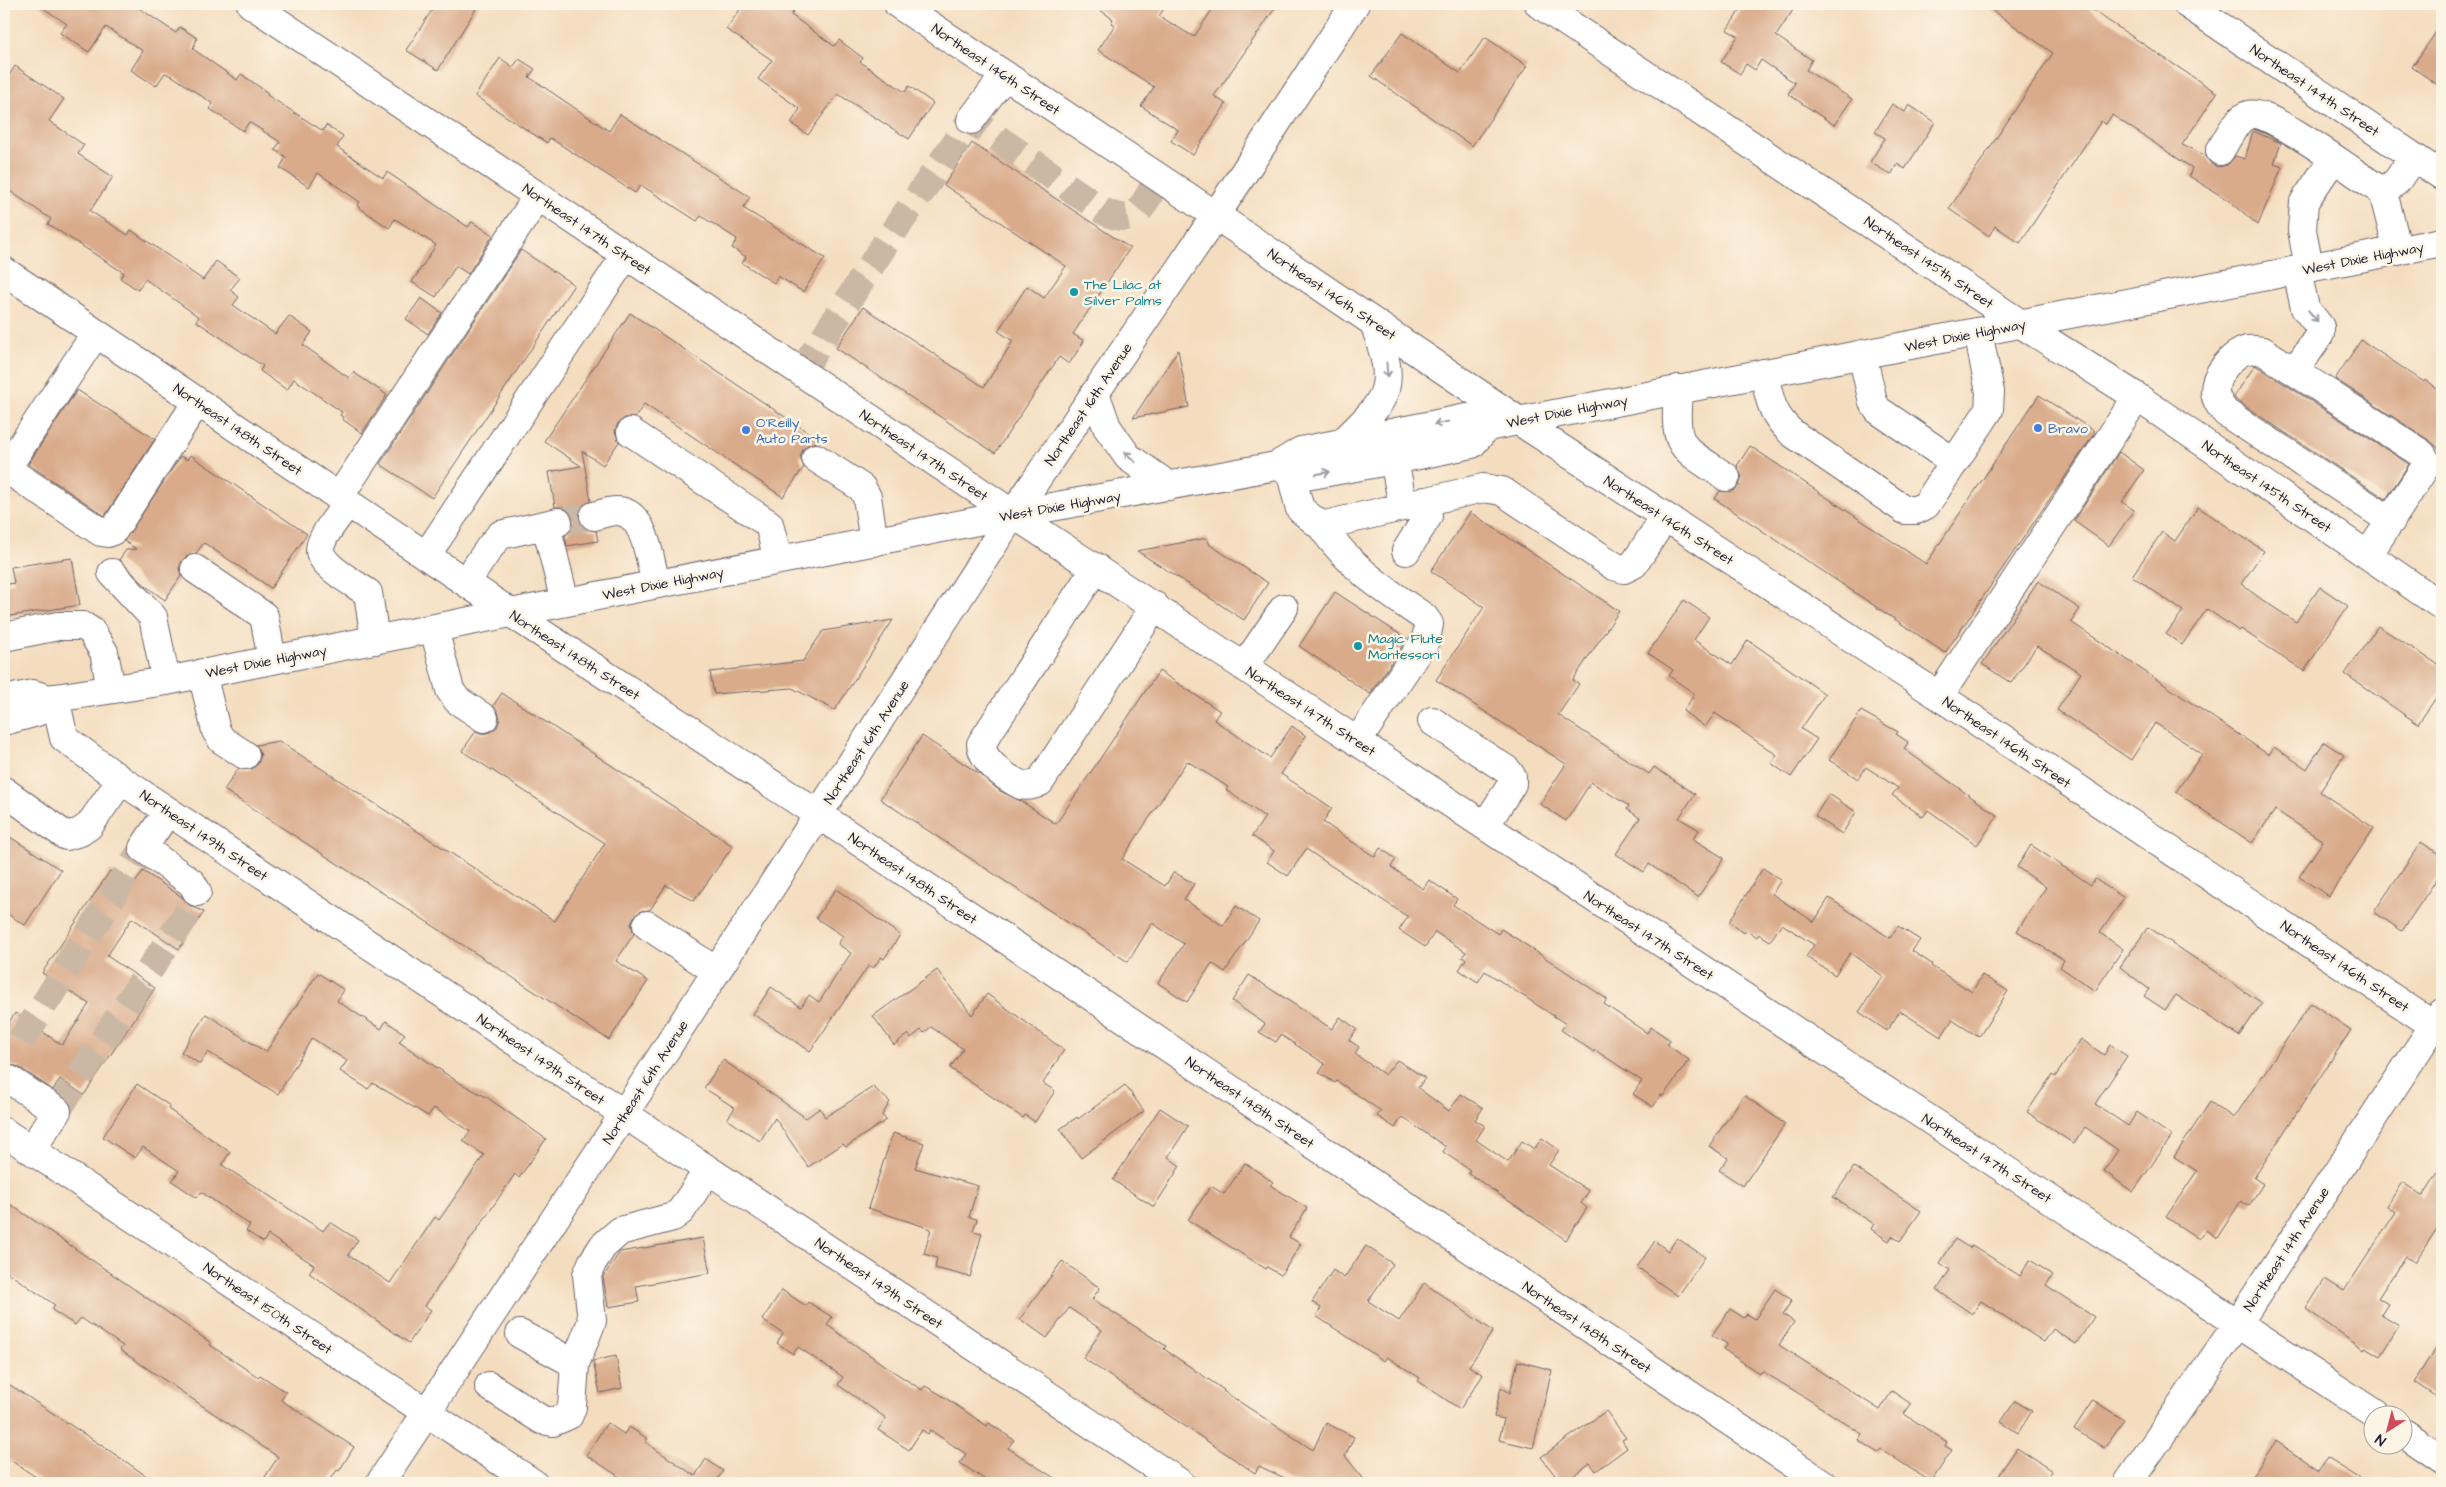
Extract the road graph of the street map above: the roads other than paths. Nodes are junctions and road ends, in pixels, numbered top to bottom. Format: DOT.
graph roads {
  1 [pos="250,4"];
  2 [pos="898,4"];
  3 [pos="1355,4"];
  4 [pos="1539,4"];
  5 [pos="2187,4"];
  6 [pos="1005,75"];
  7 [pos="971,120"];
  8 [pos="2220,151"];
  9 [pos="2414,157"];
  10 [pos="2334,159"];
  11 [pos="2442,176"];
  12 [pos="2383,192"];
  13 [pos="538,196"];
  14 [pos="1216,216"];
  15 [pos="2442,242"];
  16 [pos="2398,251"];
  17 [pos="626,255"];
  18 [pos="2303,270"];
  19 [pos="4,272"];
  20 [pos="1374,323"];
  21 [pos="2021,324"];
  22 [pos="1978,332"];
  23 [pos="96,333"];
  24 [pos="1862,354"];
  25 [pos="2295,371"];
  26 [pos="1764,373"];
  27 [pos="1678,389"];
  28 [pos="1095,393"];
  29 [pos="2137,397"];
  30 [pos="197,402"];
  31 [pos="1519,421"];
  32 [pos="1488,428"];
  33 [pos="631,432"];
  34 [pos="1342,443"];
  35 [pos="816,458"];
  36 [pos="1394,460"];
  37 [pos="1954,462"];
  38 [pos="1283,468"];
  39 [pos="1726,477"];
  40 [pos="1169,486"];
  41 [pos="343,500"];
  42 [pos="1414,503"];
  43 [pos="1013,514"];
  44 [pos="594,516"];
  45 [pos="1664,517"];
  46 [pos="2391,521"];
  47 [pos="1320,526"];
  48 [pos="874,542"];
  49 [pos="1406,551"];
  50 [pos="2368,555"];
  51 [pos="426,556"];
  52 [pos="778,560"];
  53 [pos="1096,567"];
  54 [pos="195,569"];
  55 [pos="112,573"];
  56 [pos="466,582"];
  57 [pos="656,584"];
  58 [pos="565,602"];
  59 [pos="1155,606"];
  60 [pos="2442,606"];
  61 [pos="1284,608"];
  62 [pos="511,613"];
  63 [pos="434,629"];
  64 [pos="4,637"];
  65 [pos="375,640"];
  66 [pos="272,660"];
  67 [pos="1244,667"];
  68 [pos="202,673"];
  69 [pos="166,681"];
  70 [pos="111,689"];
  71 [pos="1939,696"];
  72 [pos="52,698"];
  73 [pos="4,700"];
  74 [pos="484,718"];
  75 [pos="4,721"];
  76 [pos="1432,721"];
  77 [pos="1357,742"];
  78 [pos="245,755"];
  79 [pos="121,780"];
  80 [pos="4,791"];
  81 [pos="168,811"];
  82 [pos="819,815"];
  83 [pos="1485,826"];
  84 [pos="197,892"];
  85 [pos="646,925"];
  86 [pos="716,972"];
  87 [pos="2440,1023"];
  88 [pos="4,1080"];
  89 [pos="624,1114"];
  90 [pos="4,1132"];
  91 [pos="31,1150"];
  92 [pos="708,1170"];
  93 [pos="2238,1323"];
  94 [pos="520,1334"];
  95 [pos="575,1364"];
  96 [pos="488,1386"];
  97 [pos="2364,1407"];
  98 [pos="426,1412"];
  99 [pos="2414,1440"];
  100 [pos="2442,1459"];
  101 [pos="380,1483"];
  102 [pos="533,1483"];
  103 [pos="1180,1483"];
  104 [pos="1822,1483"];
  105 [pos="2128,1483"];
  1 -- 13 [label="street, Northeast 147th Street"];
  2 -- 6 [label="street, Northeast 146th Street"];
  3 -- 14 [label="street, Northeast 16th Avenue"];
  4 -- 21 [label="street, Northeast 145th Street"];
  5 -- 9 [label="street, Northeast 144th Street"];
  6 -- 7 [label="street"];
  6 -- 14 [label="street, Northeast 146th Street"];
  8 -- 10 [label="street"];
  9 -- 11 [label="street, Northeast 144th Street"];
  9 -- 12 [label="street"];
  10 -- 12 [label="street"];
  10 -- 18 [label="street"];
  12 -- 16 [label="street"];
  13 -- 17 [label="street, Northeast 147th Street"];
  13 -- 41 [label="street"];
  14 -- 20 [label="street, Northeast 146th Street"];
  14 -- 28 [label="street, Northeast 16th Avenue"];
  15 -- 16 [label="street, West Dixie Highway"];
  16 -- 18 [label="street, West Dixie Highway"];
  17 -- 43 [label="street, Northeast 147th Street"];
  17 -- 51 [label="street"];
  18 -- 21 [label="street, West Dixie Highway"];
  18 -- 25 [label="street, one-way"];
  19 -- 23 [label="street, Northeast 148th Street"];
  20 -- 31 [label="street, Northeast 146th Street"];
  20 -- 34 [label="street, one-way"];
  21 -- 22 [label="street, West Dixie Highway"];
  21 -- 29 [label="street, Northeast 145th Street"];
  22 -- 24 [label="street, West Dixie Highway"];
  22 -- 37 [label="street"];
  23 -- 30 [label="street, Northeast 148th Street"];
  23 -- 30 [label="street"];
  24 -- 26 [label="street, West Dixie Highway"];
  24 -- 37 [label="street"];
  25 -- 46 [label="street"];
  25 -- 46 [label="street"];
  26 -- 27 [label="street, West Dixie Highway"];
  26 -- 37 [label="street"];
  27 -- 31 [label="street, West Dixie Highway"];
  27 -- 39 [label="street"];
  40 -- 28 [label="street, one-way"];
  28 -- 43 [label="street, Northeast 16th Avenue"];
  29 -- 50 [label="street, Northeast 145th Street"];
  29 -- 71 [label="street"];
  30 -- 41 [label="street, Northeast 148th Street"];
  31 -- 32 [label="street, West Dixie Highway"];
  31 -- 45 [label="street, Northeast 146th Street"];
  32 -- 34 [label="street, West Dixie Highway, one-way"];
  32 -- 36 [label="street, West Dixie Highway"];
  33 -- 52 [label="street"];
  34 -- 38 [label="street, West Dixie Highway"];
  35 -- 48 [label="street"];
  38 -- 36 [label="street, West Dixie Highway, one-way"];
  36 -- 42 [label="street"];
  38 -- 40 [label="street, West Dixie Highway"];
  38 -- 47 [label="street"];
  40 -- 43 [label="street, West Dixie Highway"];
  41 -- 51 [label="street, Northeast 148th Street"];
  41 -- 65 [label="street"];
  42 -- 45 [label="street"];
  42 -- 47 [label="street"];
  42 -- 49 [label="street"];
  43 -- 48 [label="street, West Dixie Highway"];
  43 -- 53 [label="street, Northeast 147th Street"];
  43 -- 82 [label="street, Northeast 16th Avenue"];
  44 -- 57 [label="street"];
  45 -- 71 [label="street, Northeast 146th Street"];
  46 -- 50 [label="street"];
  47 -- 77 [label="street"];
  48 -- 52 [label="street, West Dixie Highway"];
  50 -- 60 [label="street, Northeast 145th Street"];
  51 -- 56 [label="street, Northeast 148th Street"];
  52 -- 57 [label="street, West Dixie Highway"];
  53 -- 59 [label="street, Northeast 147th Street"];
  53 -- 59 [label="street"];
  54 -- 66 [label="street"];
  55 -- 69 [label="street"];
  56 -- 58 [label="street"];
  56 -- 62 [label="street, Northeast 148th Street"];
  57 -- 58 [label="street, West Dixie Highway"];
  58 -- 62 [label="street, West Dixie Highway"];
  59 -- 67 [label="street, Northeast 147th Street"];
  61 -- 67 [label="street"];
  62 -- 63 [label="street, West Dixie Highway"];
  62 -- 82 [label="street, Northeast 148th Street"];
  63 -- 65 [label="street, West Dixie Highway"];
  63 -- 74 [label="street"];
  64 -- 70 [label="street"];
  65 -- 66 [label="street, West Dixie Highway"];
  66 -- 68 [label="street, West Dixie Highway"];
  67 -- 77 [label="street, Northeast 147th Street"];
  68 -- 69 [label="street, West Dixie Highway"];
  68 -- 78 [label="street"];
  69 -- 70 [label="street, West Dixie Highway"];
  70 -- 72 [label="street, West Dixie Highway"];
  71 -- 87 [label="street, Northeast 146th Street"];
  72 -- 73 [label="street, West Dixie Highway"];
  72 -- 75 [label="street, West Dixie Highway"];
  72 -- 79 [label="street, Northeast 149th Street"];
  76 -- 83 [label="street"];
  77 -- 83 [label="street, Northeast 147th Street"];
  79 -- 80 [label="street"];
  79 -- 81 [label="street, Northeast 149th Street"];
  81 -- 84 [label="street"];
  81 -- 89 [label="street, Northeast 149th Street"];
  82 -- 86 [label="street, Northeast 16th Avenue"];
  82 -- 104 [label="street, Northeast 148th Street"];
  83 -- 93 [label="street, Northeast 147th Street"];
  85 -- 86 [label="street"];
  86 -- 89 [label="street, Northeast 16th Avenue"];
  87 -- 93 [label="street, Northeast 14th Avenue"];
  88 -- 91 [label="street"];
  89 -- 92 [label="street, Northeast 149th Street"];
  89 -- 98 [label="street, Northeast 16th Avenue"];
  90 -- 91 [label="street, Northeast 150th Street"];
  91 -- 98 [label="street, Northeast 150th Street"];
  92 -- 95 [label="street"];
  92 -- 103 [label="street, Northeast 149th Street"];
  93 -- 97 [label="street, Northeast 147th Street"];
  93 -- 105 [label="street, Northeast 14th Avenue"];
  94 -- 95 [label="street"];
  95 -- 96 [label="street"];
  98 -- 101 [label="street, Northeast 16th Avenue"];
  98 -- 102 [label="street, Northeast 150th Street"];
  99 -- 100 [label="street"];
}
